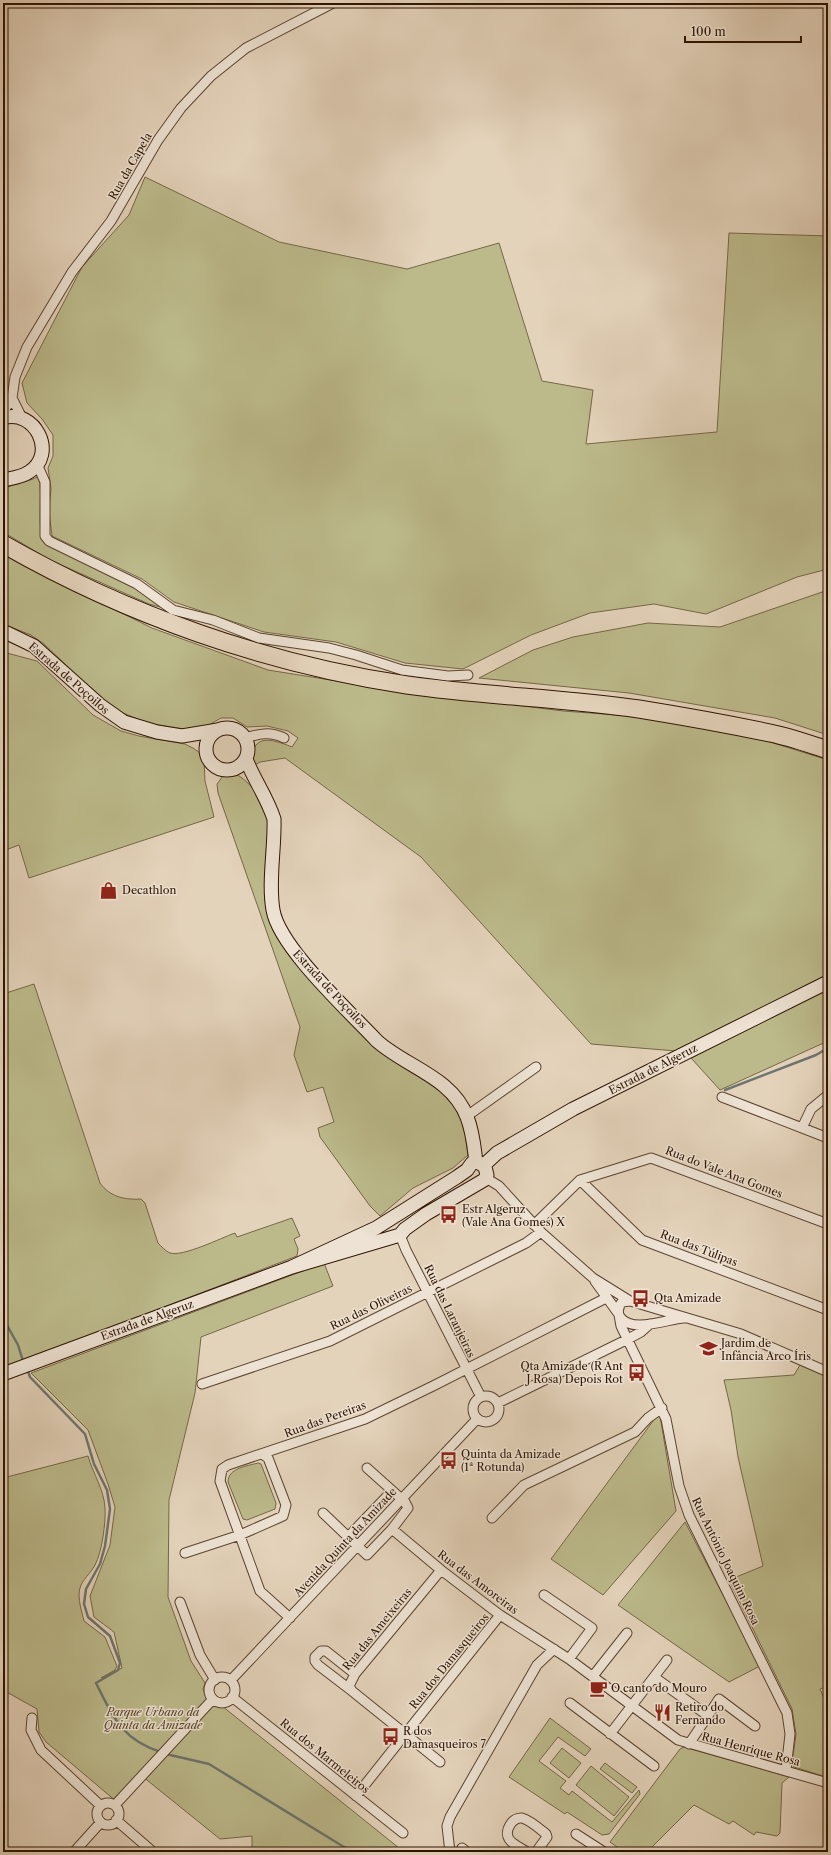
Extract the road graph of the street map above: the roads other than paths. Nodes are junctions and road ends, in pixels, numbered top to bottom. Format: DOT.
graph roads {
  1 [pos="333,3"];
  2 [pos="12,398"];
  3 [pos="3,412"];
  4 [pos="3,418"];
  5 [pos="22,418"];
  6 [pos="37,464"];
  7 [pos="6,478"];
  8 [pos="3,544"];
  9 [pos="3,631"];
  10 [pos="468,675"];
  11 [pos="218,730"];
  12 [pos="182,736"];
  13 [pos="245,738"];
  14 [pos="284,738"];
  15 [pos="206,748"];
  16 [pos="828,750"];
  17 [pos="246,759"];
  18 [pos="236,768"];
  19 [pos="253,778"];
  20 [pos="828,982"];
  21 [pos="536,1067"];
  22 [pos="828,1095"];
  23 [pos="722,1097"];
  24 [pos="467,1116"];
  25 [pos="802,1128"];
  26 [pos="828,1138"];
  27 [pos="479,1171"];
  28 [pos="580,1180"];
  29 [pos="393,1217"];
  30 [pos="828,1224"];
  31 [pos="534,1225"];
  32 [pos="541,1232"];
  33 [pos="401,1233"];
  34 [pos="292,1267"];
  35 [pos="593,1278"];
  36 [pos="427,1293"];
  37 [pos="606,1298"];
  38 [pos="630,1301"];
  39 [pos="648,1307"];
  40 [pos="828,1310"];
  41 [pos="619,1314"];
  42 [pos="688,1318"];
  43 [pos="651,1324"];
  44 [pos="628,1339"];
  45 [pos="466,1370"];
  46 [pos="828,1372"];
  47 [pos="3,1374"];
  48 [pos="202,1384"];
  49 [pos="481,1396"];
  50 [pos="498,1403"];
  51 [pos="662,1408"];
  52 [pos="477,1419"];
  53 [pos="262,1454"];
  54 [pos="367,1468"];
  55 [pos="392,1491"];
  56 [pos="401,1500"];
  57 [pos="323,1513"];
  58 [pos="492,1518"];
  59 [pos="392,1529"];
  60 [pos="240,1535"];
  61 [pos="348,1537"];
  62 [pos="358,1546"];
  63 [pos="185,1553"];
  64 [pos="441,1570"];
  65 [pos="544,1595"];
  66 [pos="180,1602"];
  67 [pos="500,1615"];
  68 [pos="290,1618"];
  69 [pos="627,1633"];
  70 [pos="554,1649"];
  71 [pos="569,1659"];
  72 [pos="666,1660"];
  73 [pos="355,1674"];
  74 [pos="593,1676"];
  75 [pos="654,1677"];
  76 [pos="215,1680"];
  77 [pos="231,1680"];
  78 [pos="352,1691"];
  79 [pos="232,1697"];
  80 [pos="213,1699"];
  81 [pos="570,1703"];
  82 [pos="632,1706"];
  83 [pos="707,1715"];
  84 [pos="32,1718"];
  85 [pos="755,1726"];
  86 [pos="610,1734"];
  87 [pos="405,1735"];
  88 [pos="689,1744"];
  89 [pos="440,1762"];
  90 [pos="654,1766"];
  91 [pos="786,1770"];
  92 [pos="828,1783"];
  93 [pos="356,1796"];
  94 [pos="114,1805"];
  95 [pos="101,1806"];
  96 [pos="116,1820"];
  97 [pos="101,1822"];
  98 [pos="403,1833"];
  99 [pos="576,1834"];
  100 [pos="74,1852"];
  101 [pos="153,1852"];
  102 [pos="450,1852"];
  103 [pos="527,1852"];
  104 [pos="536,1852"];
  105 [pos="604,1852"];
  1 -- 2 [label="street, Rua da Capela"];
  2 -- 3 [label="street, Rua da Capela"];
  2 -- 5 [label="street"];
  4 -- 5 [label="main road"];
  5 -- 6 [label="main road"];
  6 -- 7 [label="main road"];
  6 -- 10 [label="street"];
  8 -- 16 [label="highway"];
  9 -- 12 [label="main road, Estrada de Poçoilos"];
  11 -- 12 [label="main road, Estrada de Poçoilos"];
  11 -- 13 [label="main road, Estrada de Poçoilos"];
  11 -- 15 [label="main road"];
  12 -- 15 [label="main road, Estrada de Poçoilos"];
  13 -- 14 [label="street"];
  13 -- 17 [label="main road, Estrada de Poçoilos"];
  15 -- 18 [label="main road, Estrada de Poçoilos"];
  17 -- 18 [label="main road"];
  17 -- 19 [label="main road, Estrada de Poçoilos"];
  18 -- 19 [label="main road, Estrada de Poçoilos"];
  19 -- 24 [label="main road, Estrada de Poçoilos"];
  20 -- 27 [label="main road, Estrada de Algeruz"];
  21 -- 24 [label="street"];
  22 -- 25 [label="street"];
  23 -- 25 [label="street"];
  24 -- 27 [label="main road, Estrada de Poçoilos"];
  25 -- 26 [label="street"];
  27 -- 29 [label="main road, Estrada de Algeruz"];
  27 -- 31 [label="street"];
  27 -- 33 [label="main road, Estrada de Algeruz"];
  28 -- 30 [label="street, Rua do Vale Ana Gomes"];
  28 -- 31 [label="street, Rua do Vale Ana Gomes"];
  28 -- 40 [label="street, Rua das Túlipas"];
  29 -- 33 [label="main road"];
  29 -- 34 [label="main road, Estrada de Algeruz"];
  31 -- 32 [label="street"];
  32 -- 35 [label="street"];
  32 -- 36 [label="street, Rua das Oliveiras"];
  33 -- 34 [label="main road, Estrada de Algeruz"];
  33 -- 36 [label="street, Rua das Laranjeiras"];
  34 -- 47 [label="main road, Estrada de Algeruz"];
  35 -- 37 [label="street"];
  35 -- 38 [label="street"];
  36 -- 45 [label="street, Rua das Laranjeiras"];
  36 -- 48 [label="street, Rua das Oliveiras"];
  37 -- 41 [label="street"];
  37 -- 45 [label="street, Rua das Pereiras"];
  38 -- 39 [label="street"];
  38 -- 41 [label="street"];
  39 -- 42 [label="street"];
  39 -- 43 [label="street"];
  41 -- 43 [label="street"];
  41 -- 44 [label="street, Rua António Joaquim Rosa"];
  42 -- 43 [label="street"];
  42 -- 46 [label="street"];
  43 -- 44 [label="street"];
  44 -- 50 [label="street"];
  44 -- 51 [label="street, Rua António Joaquim Rosa"];
  45 -- 49 [label="street, Rua das Laranjeiras"];
  45 -- 53 [label="street, Rua das Pereiras"];
  49 -- 50 [label="street"];
  49 -- 52 [label="street"];
  50 -- 52 [label="street"];
  51 -- 58 [label="street"];
  51 -- 91 [label="street, Rua António Joaquim Rosa"];
  52 -- 56 [label="street, Avenida Quinta da Amizade"];
  53 -- 60 [label="street, Rua das Pereiras"];
  53 -- 60 [label="street"];
  54 -- 55 [label="street"];
  55 -- 56 [label="street"];
  55 -- 61 [label="street"];
  56 -- 59 [label="street"];
  56 -- 62 [label="street, Avenida Quinta da Amizade"];
  57 -- 61 [label="street"];
  59 -- 62 [label="street"];
  59 -- 64 [label="street, Rua das Amoreiras"];
  60 -- 63 [label="street"];
  60 -- 68 [label="street, Rua das Pereiras"];
  61 -- 62 [label="street"];
  62 -- 68 [label="street, Avenida Quinta da Amizade"];
  64 -- 67 [label="street, Rua das Amoreiras"];
  64 -- 73 [label="street, Rua das Ameixeiras"];
  65 -- 71 [label="street"];
  66 -- 76 [label="street"];
  67 -- 70 [label="street, Rua das Amoreiras"];
  67 -- 87 [label="street, Rua dos Damasqueiros"];
  68 -- 77 [label="street, Avenida Quinta da Amizade"];
  69 -- 74 [label="street"];
  70 -- 71 [label="street, Rua Henrique Rosa"];
  70 -- 102 [label="street"];
  71 -- 74 [label="street, Rua Henrique Rosa"];
  72 -- 75 [label="street"];
  73 -- 78 [label="street, Rua das Ameixeiras"];
  73 -- 78 [label="street"];
  74 -- 82 [label="street, Rua Henrique Rosa"];
  75 -- 82 [label="street"];
  75 -- 83 [label="street"];
  76 -- 77 [label="street"];
  76 -- 80 [label="street"];
  77 -- 79 [label="street"];
  78 -- 87 [label="street"];
  79 -- 80 [label="street"];
  79 -- 93 [label="street, Rua dos Marmeleiros"];
  80 -- 94 [label="street"];
  81 -- 86 [label="street"];
  82 -- 86 [label="street"];
  82 -- 88 [label="street, Rua Henrique Rosa"];
  83 -- 85 [label="street"];
  83 -- 88 [label="street"];
  84 -- 95 [label="street"];
  86 -- 90 [label="street"];
  87 -- 89 [label="street"];
  87 -- 93 [label="street, Rua dos Damasqueiros"];
  88 -- 91 [label="street, Rua Henrique Rosa"];
  91 -- 92 [label="street, Rua Henrique Rosa"];
  93 -- 98 [label="street, Rua dos Marmeleiros"];
  94 -- 95 [label="street"];
  94 -- 96 [label="street"];
  95 -- 97 [label="street"];
  96 -- 97 [label="street"];
  96 -- 101 [label="street"];
  97 -- 100 [label="street"];
  99 -- 105 [label="street"];
  103 -- 104 [label="street"];
}
